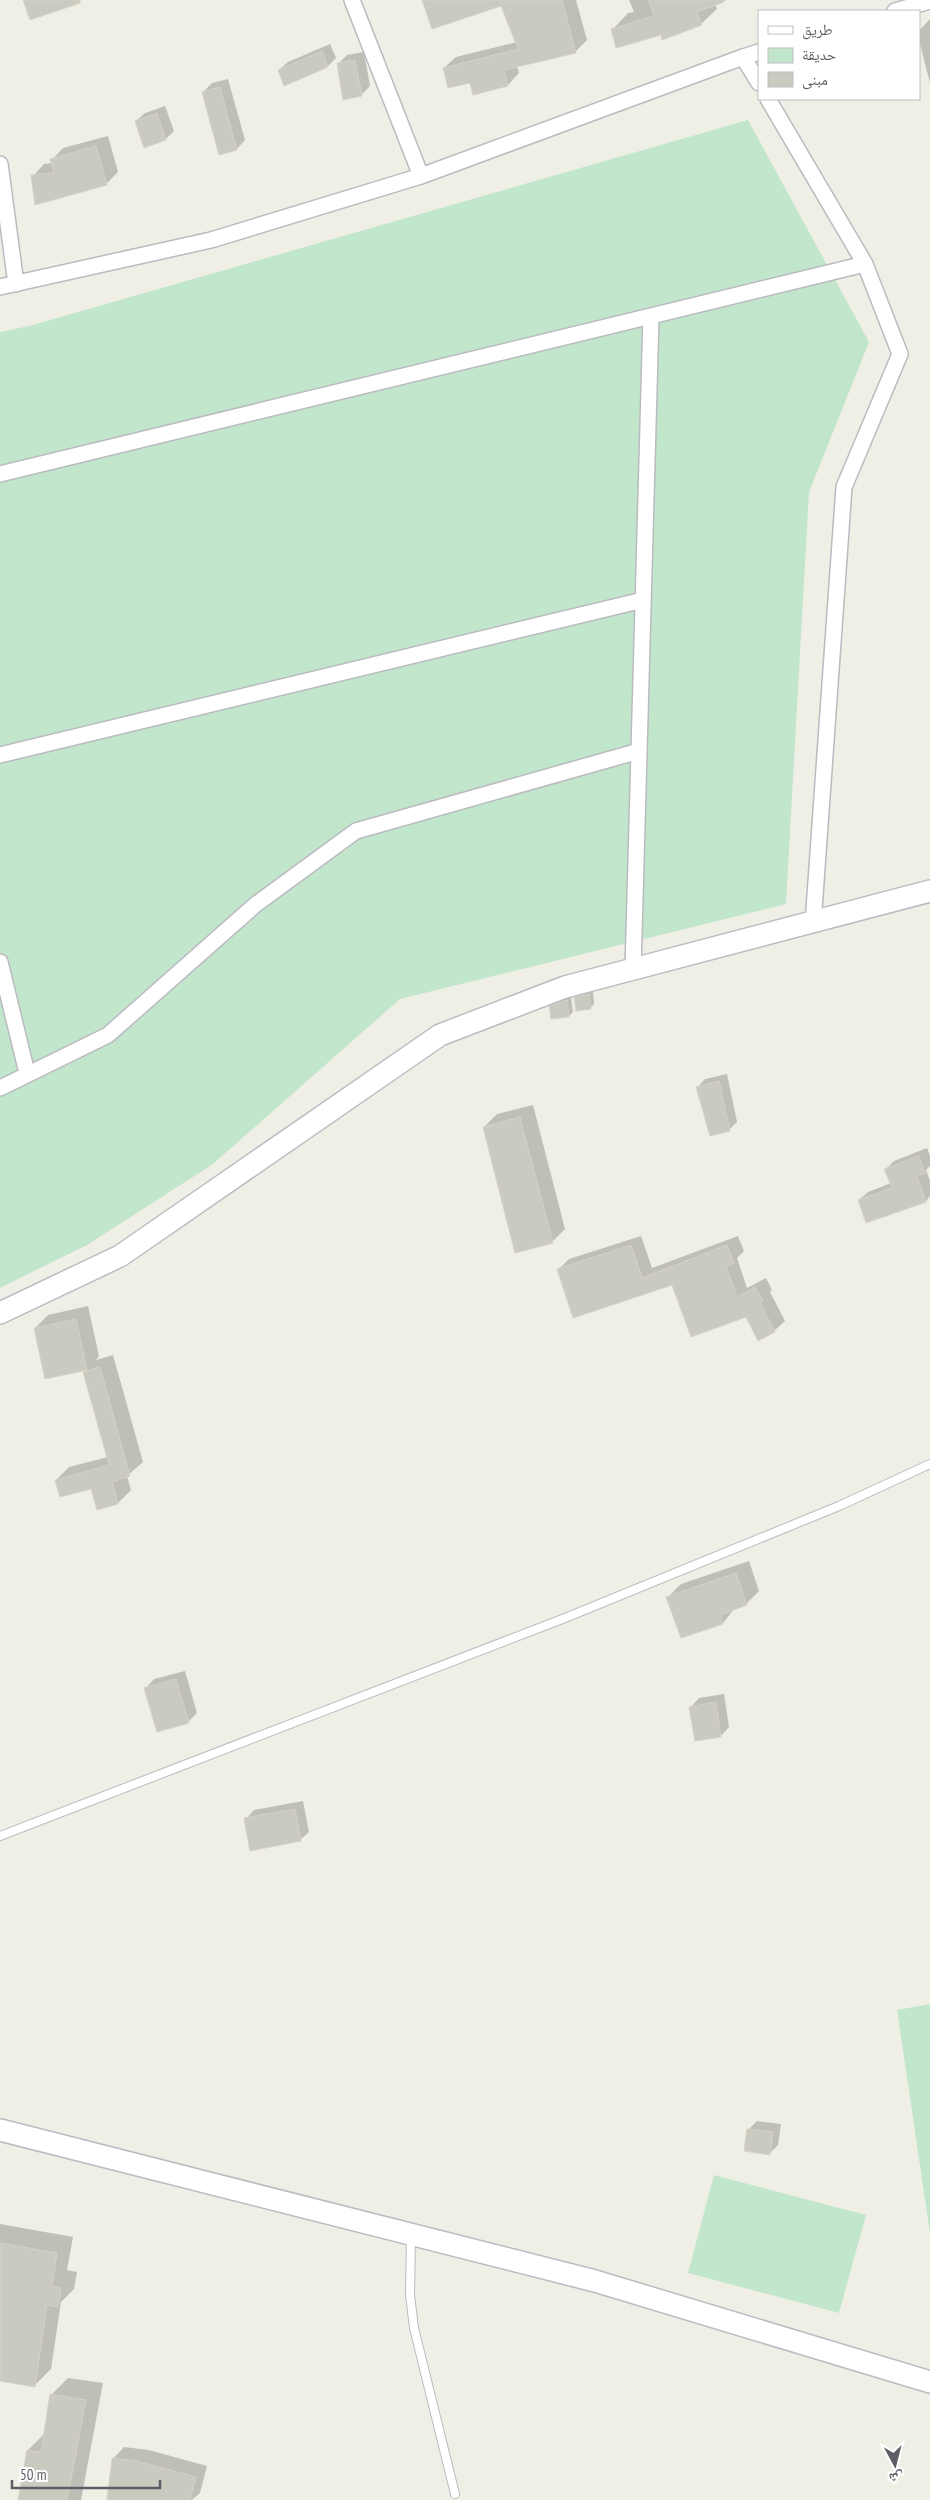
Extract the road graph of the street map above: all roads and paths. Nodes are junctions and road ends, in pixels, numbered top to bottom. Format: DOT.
graph roads {
  1 [pos="352,0"];
  2 [pos="930,1"];
  3 [pos="898,10"];
  4 [pos="758,52"];
  5 [pos="743,57"];
  6 [pos="758,81"];
  7 [pos="769,100"];
  8 [pos="0,164"];
  9 [pos="421,176"];
  10 [pos="865,264"];
  11 [pos="16,284"];
  12 [pos="0,287"];
  13 [pos="651,316"];
  14 [pos="0,474"];
  15 [pos="643,600"];
  16 [pos="639,751"];
  17 [pos="0,754"];
  18 [pos="930,892"];
  19 [pos="813,924"];
  20 [pos="0,962"];
  21 [pos="633,970"];
  22 [pos="27,1074"];
  23 [pos="0,1088"];
  24 [pos="0,1313"];
  25 [pos="930,1464"];
  26 [pos="0,1836"];
  27 [pos="0,2130"];
  28 [pos="411,2235"];
  29 [pos="930,2382"];
  30 [pos="455,2494"];
  1 -- 9 [label="street"];
  2 -- 3 [label="street"];
  4 -- 5 [label="street"];
  5 -- 6 [label="street"];
  5 -- 9 [label="street"];
  7 -- 10 [label="street"];
  8 -- 11 [label="street"];
  9 -- 11 [label="street"];
  10 -- 13 [label="street"];
  10 -- 19 [label="street"];
  11 -- 12 [label="street"];
  13 -- 14 [label="street"];
  13 -- 15 [label="street"];
  15 -- 16 [label="street"];
  15 -- 17 [label="street"];
  16 -- 21 [label="street"];
  16 -- 22 [label="street"];
  18 -- 19 [label="street"];
  19 -- 21 [label="street"];
  20 -- 22 [label="street"];
  21 -- 24 [label="street"];
  22 -- 23 [label="street"];
  25 -- 26 [label="lane"];
  27 -- 28 [label="street"];
  28 -- 29 [label="street"];
  28 -- 30 [label="lane"];
}
